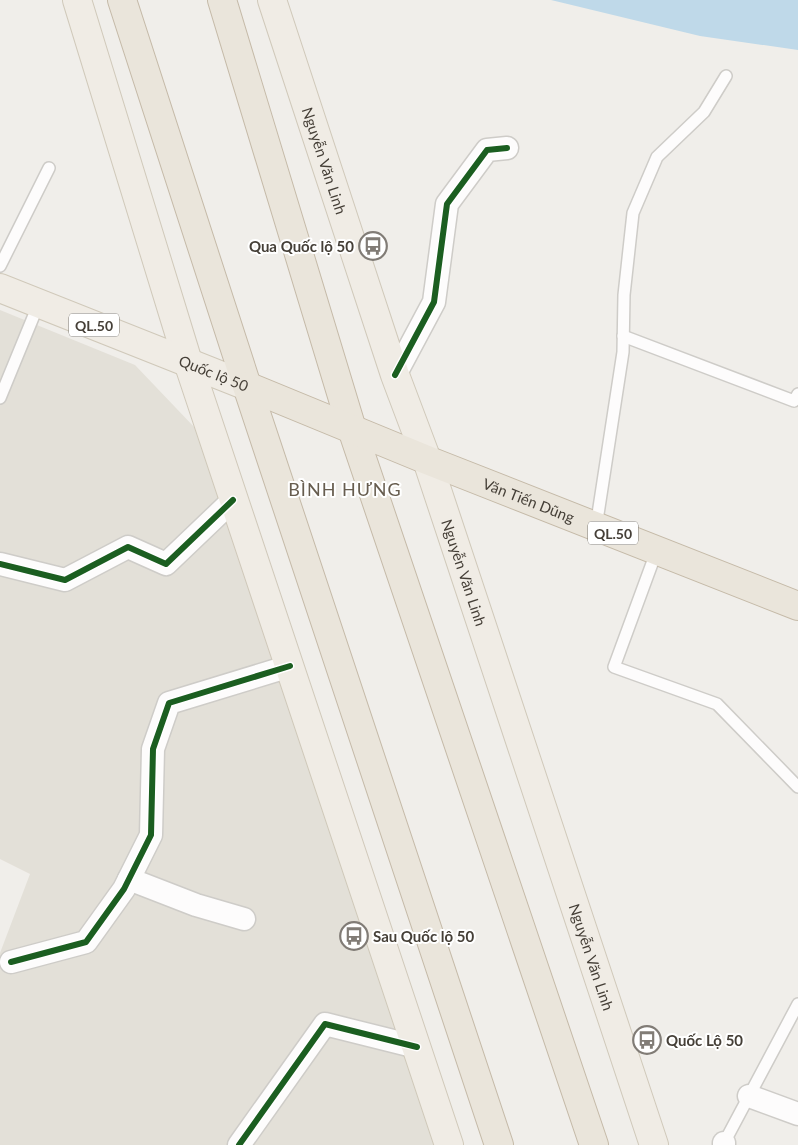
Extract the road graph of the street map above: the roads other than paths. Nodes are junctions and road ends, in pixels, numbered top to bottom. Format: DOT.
graph roads {
  1 [pos="77,0"];
  2 [pos="122,0"];
  3 [pos="222,0"];
  4 [pos="272,0"];
  5 [pos="726,76"];
  6 [pos="507,148"];
  7 [pos="49,168"];
  8 [pos="0,266"];
  9 [pos="0,288"];
  10 [pos="39,303"];
  11 [pos="623,336"];
  12 [pos="188,362"];
  13 [pos="395,376"];
  14 [pos="247,386"];
  15 [pos="798,394"];
  16 [pos="0,398"];
  17 [pos="352,429"];
  18 [pos="427,460"];
  19 [pos="233,500"];
  20 [pos="596,527"];
  21 [pos="657,550"];
  22 [pos="0,564"];
  23 [pos="798,606"];
  24 [pos="290,666"];
  25 [pos="798,788"];
  26 [pos="129,879"];
  27 [pos="244,919"];
  28 [pos="11,962"];
  29 [pos="798,1004"];
  30 [pos="417,1047"];
  31 [pos="749,1096"];
  32 [pos="798,1114"];
  33 [pos="724,1144"];
  34 [pos="239,1145"];
  35 [pos="449,1145"];
  36 [pos="499,1145"];
  37 [pos="594,1145"];
  38 [pos="654,1145"];
  1 -- 12 [label="main road"];
  2 -- 14 [label="highway"];
  3 -- 17 [label="highway"];
  4 -- 13 [label="main road, Nguyễn Văn Linh"];
  5 -- 11 [label="lane"];
  6 -- 13 [label="street"];
  7 -- 8 [label="lane"];
  9 -- 10 [label="main road, Quốc lộ 50 / QL.50"];
  10 -- 12 [label="main road, Quốc lộ 50 / QL.50"];
  10 -- 16 [label="lane"];
  11 -- 15 [label="lane"];
  11 -- 20 [label="lane"];
  12 -- 14 [label="main road, Quốc lộ 50 / QL.50"];
  12 -- 19 [label="main road"];
  13 -- 18 [label="main road, Nguyễn Văn Linh"];
  14 -- 17 [label="highway, Quốc lộ 50 / QL.50"];
  14 -- 36 [label="highway"];
  17 -- 18 [label="highway, Quốc lộ 50 / QL.50"];
  17 -- 37 [label="highway"];
  18 -- 20 [label="highway, Văn Tiến Dũng / QL.50"];
  18 -- 38 [label="main road, Nguyễn Văn Linh"];
  19 -- 22 [label="street"];
  19 -- 24 [label="main road"];
  20 -- 21 [label="highway, Văn Tiến Dũng / QL.50"];
  21 -- 23 [label="highway, Văn Tiến Dũng / QL.50"];
  21 -- 25 [label="lane"];
  24 -- 26 [label="street"];
  24 -- 30 [label="main road"];
  26 -- 27 [label="street"];
  26 -- 28 [label="street"];
  29 -- 31 [label="lane"];
  30 -- 34 [label="street"];
  30 -- 35 [label="main road"];
  31 -- 32 [label="street"];
  31 -- 33 [label="lane"];
}
